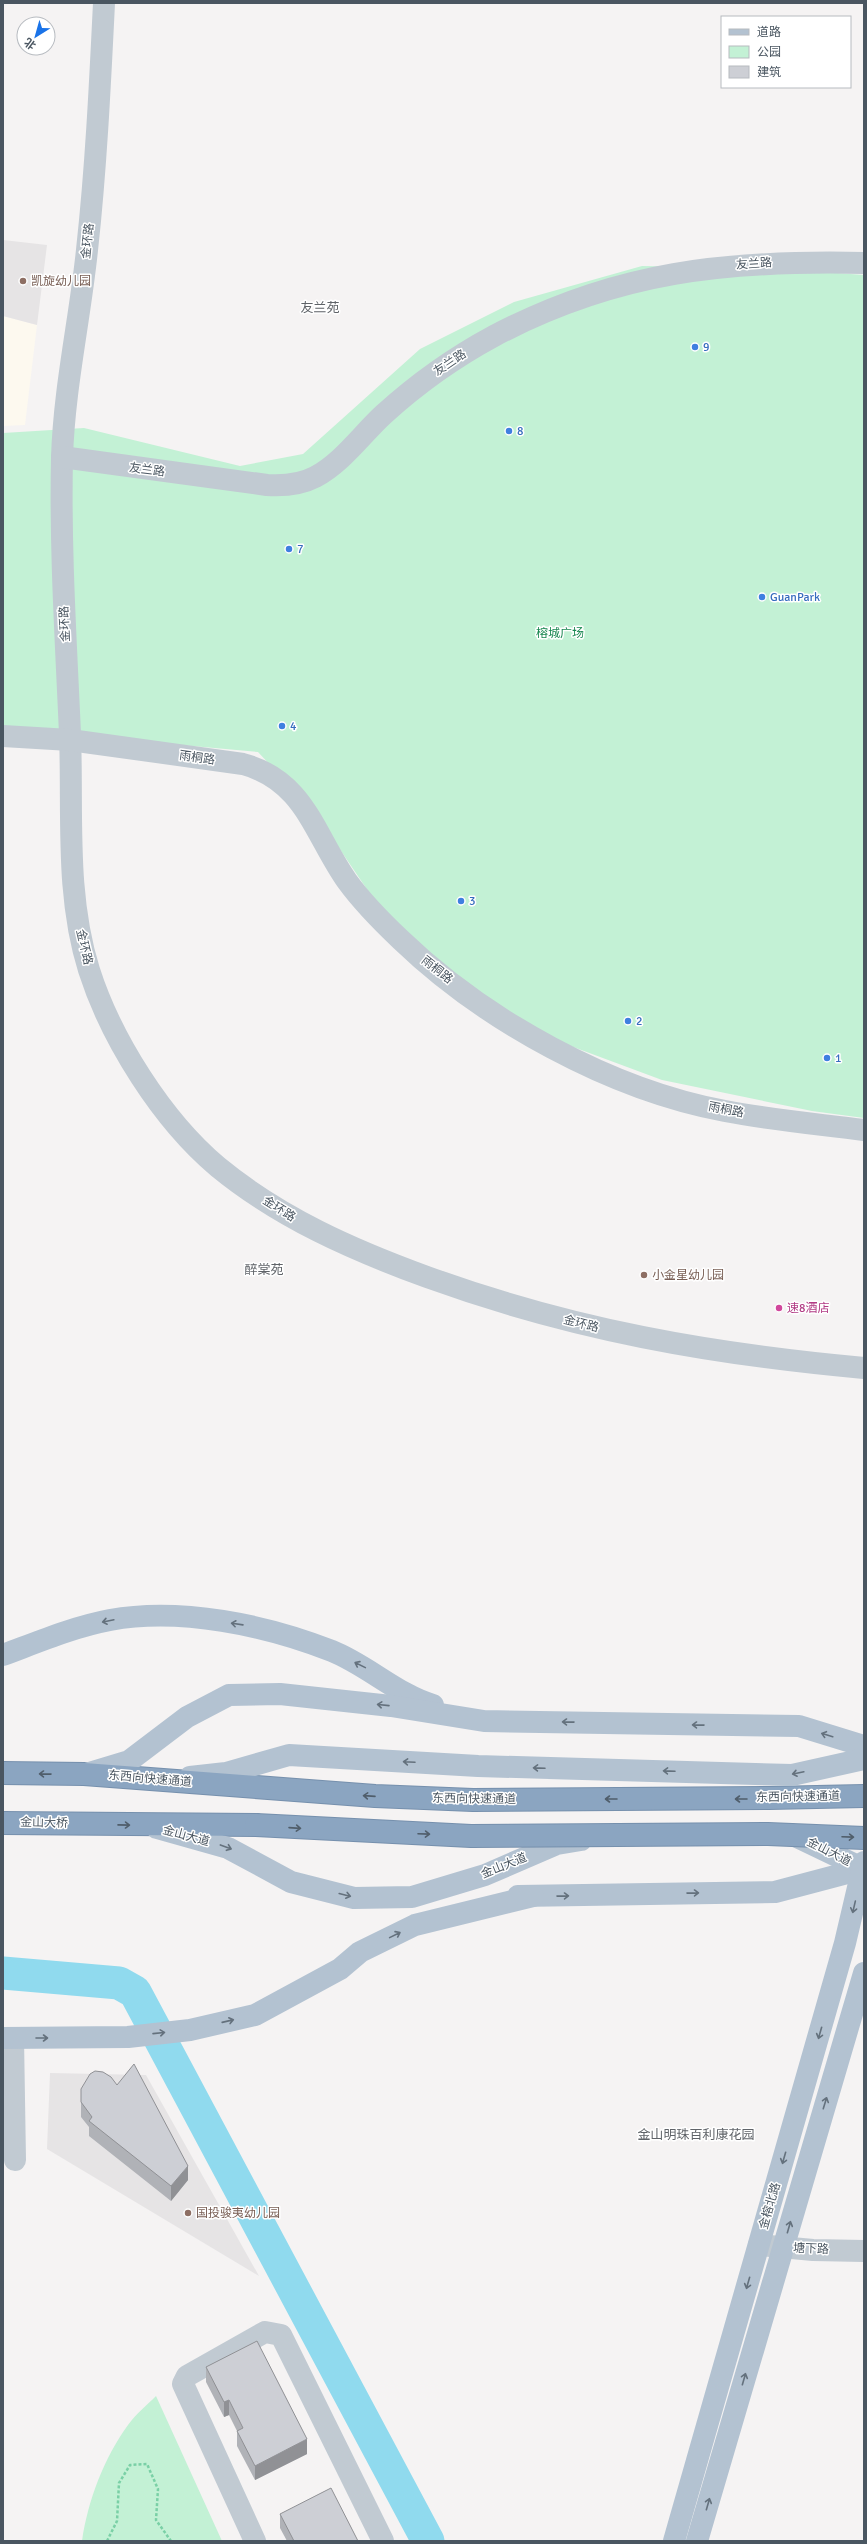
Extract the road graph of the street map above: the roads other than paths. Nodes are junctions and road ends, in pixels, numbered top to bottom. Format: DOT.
graph roads {
  1 [pos="104,3"];
  2 [pos="864,263"];
  3 [pos="62,457"];
  4 [pos="3,736"];
  5 [pos="70,740"];
  6 [pos="864,1130"];
  7 [pos="864,1368"];
  8 [pos="3,1655"];
  9 [pos="484,1721"];
  10 [pos="864,1746"];
  11 [pos="864,1759"];
  12 [pos="3,1773"];
  13 [pos="84,1774"];
  14 [pos="159,1780"];
  15 [pos="864,1796"];
  16 [pos="3,1823"];
  17 [pos="148,1825"];
  18 [pos="864,1838"];
  19 [pos="863,1867"];
  20 [pos="532,1896"];
  21 [pos="412,1897"];
  22 [pos="864,1973"];
  23 [pos="8,2038"];
  24 [pos="15,2160"];
  25 [pos="759,2245"];
  26 [pos="783,2248"];
  27 [pos="864,2251"];
  28 [pos="255,2541"];
  29 [pos="383,2541"];
  30 [pos="674,2541"];
  31 [pos="696,2541"];
  1 -- 3 [label="street, 金环路"];
  2 -- 3 [label="street, 友兰路"];
  3 -- 5 [label="street, 金环路"];
  4 -- 5 [label="street, 雨桐路"];
  5 -- 6 [label="street, 雨桐路"];
  5 -- 7 [label="street, 金环路"];
  9 -- 8 [label="main road, one-way"];
  10 -- 9 [label="main road, one-way"];
  9 -- 13 [label="main road, one-way"];
  11 -- 14 [label="main road, one-way"];
  13 -- 12 [label="highway, one-way"];
  13 -- 14 [label="highway, 东西向快速通道"];
  15 -- 14 [label="highway, 东西向快速通道, one-way"];
  16 -- 17 [label="highway, 金山大桥, one-way"];
  17 -- 18 [label="highway, one-way, bridge"];
  17 -- 21 [label="main road, 金山大道, one-way"];
  20 -- 19 [label="main road, one-way"];
  19 -- 21 [label="main road, 金山大道"];
  19 -- 25 [label="main road, 金榕北路, one-way"];
  20 -- 21 [label="main road"];
  23 -- 20 [label="main road, one-way"];
  26 -- 22 [label="main road, 金榕北路, one-way"];
  23 -- 24 [label="street"];
  25 -- 26 [label="street, 塘下路"];
  25 -- 30 [label="main road, 金榕北路, one-way"];
  26 -- 27 [label="street, 塘下路"];
  31 -- 26 [label="main road, 金榕北路, one-way"];
  28 -- 29 [label="street"];
}
